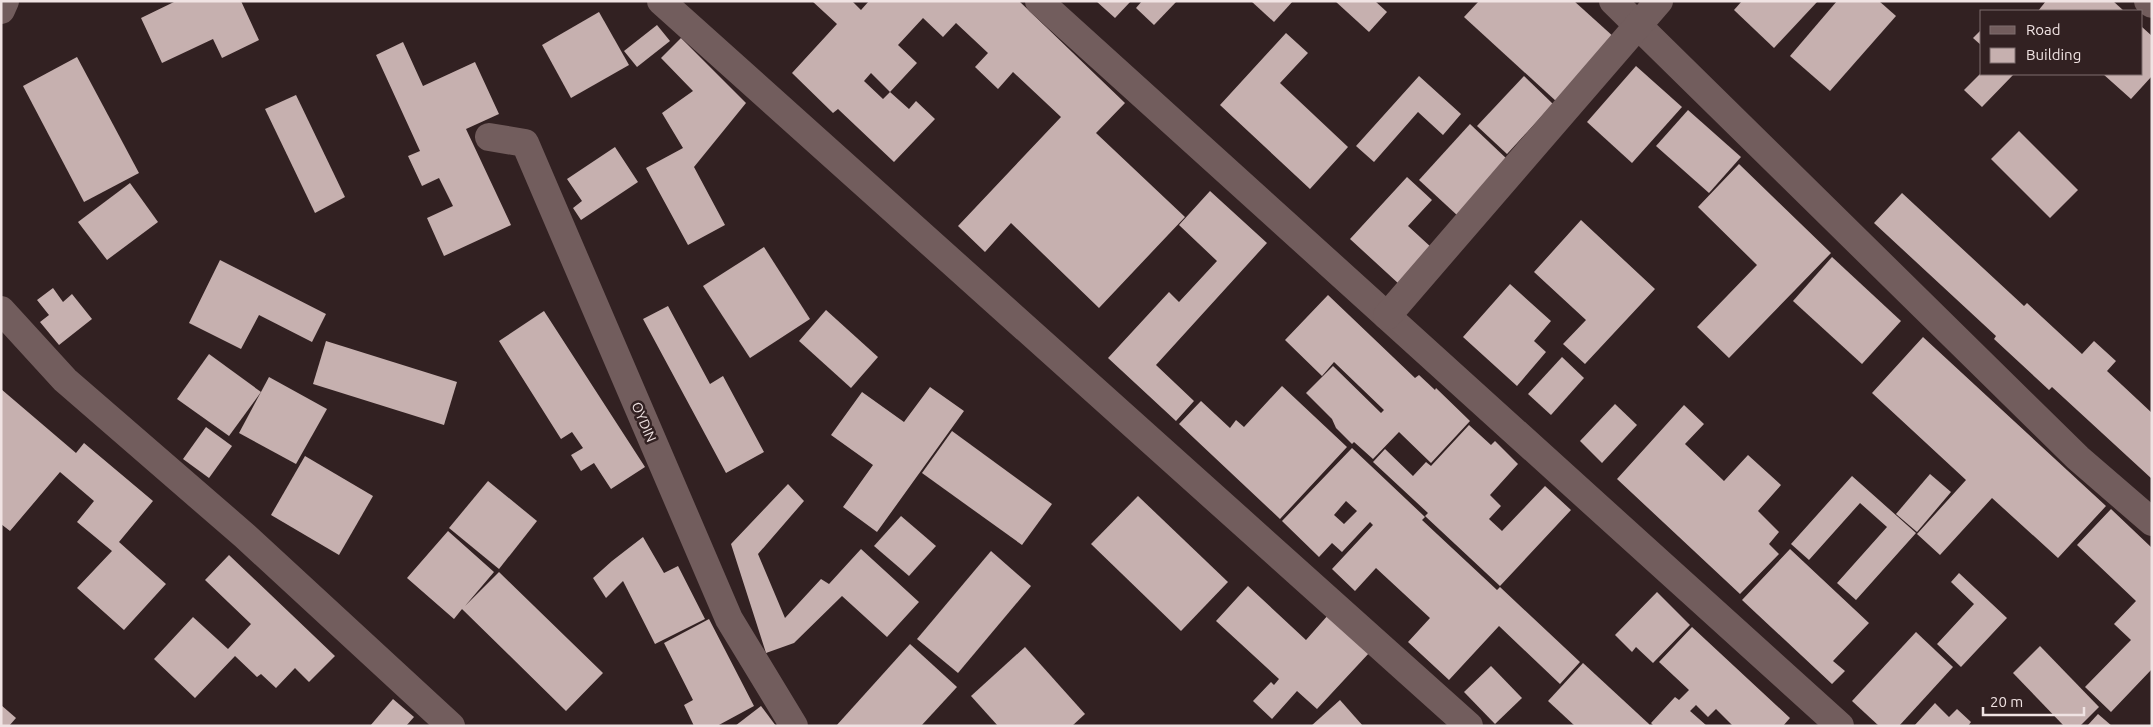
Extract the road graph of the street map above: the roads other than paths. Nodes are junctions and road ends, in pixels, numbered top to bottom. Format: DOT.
graph roads {
  1 [pos="5,1"];
  2 [pos="661,1"];
  3 [pos="1039,1"];
  4 [pos="1613,1"];
  5 [pos="1660,1"];
  6 [pos="2148,1"];
  7 [pos="2152,4"];
  8 [pos="1,10"];
  9 [pos="1638,24"];
  10 [pos="489,137"];
  11 [pos="1,310"];
  12 [pos="1387,316"];
  13 [pos="2152,522"];
  14 [pos="451,726"];
  15 [pos="794,726"];
  16 [pos="1469,726"];
  17 [pos="1840,726"];
  1 -- 8 [label="street"];
  2 -- 16 [label="street"];
  3 -- 12 [label="street"];
  4 -- 9 [label="street"];
  5 -- 9 [label="street"];
  6 -- 7 [label="street"];
  9 -- 12 [label="street"];
  9 -- 13 [label="street"];
  10 -- 15 [label="street, OYDIN"];
  11 -- 14 [label="street"];
  12 -- 17 [label="street"];
}
